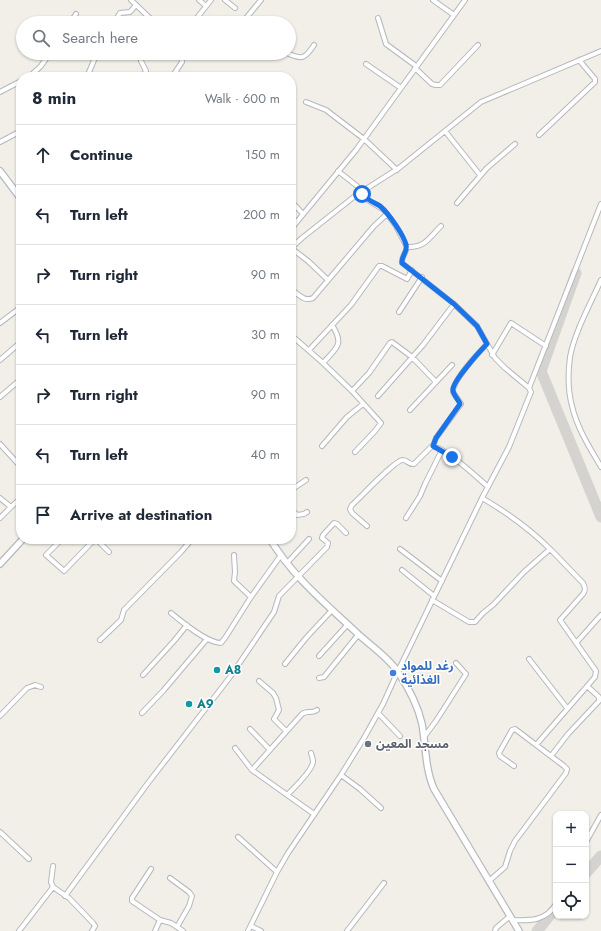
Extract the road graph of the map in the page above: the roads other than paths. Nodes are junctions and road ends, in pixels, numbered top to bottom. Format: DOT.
graph roads {
  1 [pos="131,0"];
  2 [pos="199,0"];
  3 [pos="211,0"];
  4 [pos="225,0"];
  5 [pos="261,0"];
  6 [pos="433,0"];
  7 [pos="465,0"];
  8 [pos="136,5"];
  9 [pos="206,6"];
  10 [pos="235,8"];
  11 [pos="454,15"];
  12 [pos="118,16"];
  13 [pos="148,16"];
  14 [pos="199,16"];
  15 [pos="248,16"];
  16 [pos="378,18"];
  17 [pos="314,45"];
  18 [pos="478,45"];
  19 [pos="601,51"];
  20 [pos="296,57"];
  21 [pos="46,60"];
  22 [pos="94,60"];
  23 [pos="182,60"];
  24 [pos="579,60"];
  25 [pos="141,61"];
  26 [pos="366,64"];
  27 [pos="415,67"];
  28 [pos="35,72"];
  29 [pos="89,72"];
  30 [pos="145,72"];
  31 [pos="176,72"];
  32 [pos="16,84"];
  33 [pos="401,88"];
  34 [pos="0,92"];
  35 [pos="306,102"];
  36 [pos="445,131"];
  37 [pos="16,134"];
  38 [pos="539,135"];
  39 [pos="364,139"];
  40 [pos="0,142"];
  41 [pos="515,144"];
  42 [pos="397,170"];
  43 [pos="0,171"];
  44 [pos="338,171"];
  45 [pos="480,175"];
  46 [pos="16,192"];
  47 [pos="361,192"];
  48 [pos="457,204"];
  49 [pos="601,204"];
  50 [pos="296,206"];
  51 [pos="303,214"];
  52 [pos="387,214"];
  53 [pos="296,223"];
  54 [pos="441,226"];
  55 [pos="296,244"];
  56 [pos="407,247"];
  57 [pos="296,252"];
  58 [pos="412,270"];
  59 [pos="422,278"];
  60 [pos="328,280"];
  61 [pos="601,280"];
  62 [pos="296,293"];
  63 [pos="454,304"];
  64 [pos="16,310"];
  65 [pos="399,312"];
  66 [pos="0,323"];
  67 [pos="332,325"];
  68 [pos="296,339"];
  69 [pos="487,344"];
  70 [pos="16,346"];
  71 [pos="546,346"];
  72 [pos="309,350"];
  73 [pos="492,354"];
  74 [pos="412,357"];
  75 [pos="0,360"];
  76 [pos="323,363"];
  77 [pos="452,365"];
  78 [pos="436,382"];
  79 [pos="16,383"];
  80 [pos="529,388"];
  81 [pos="352,391"];
  82 [pos="378,396"];
  83 [pos="0,397"];
  84 [pos="363,404"];
  85 [pos="410,410"];
  86 [pos="0,444"];
  87 [pos="322,446"];
  88 [pos="433,446"];
  89 [pos="442,450"];
  90 [pos="355,452"];
  91 [pos="16,462"];
  92 [pos="601,467"];
  93 [pos="306,480"];
  94 [pos="296,487"];
  95 [pos="488,487"];
  96 [pos="0,498"];
  97 [pos="482,498"];
  98 [pos="16,502"];
  99 [pos="11,507"];
  100 [pos="307,512"];
  101 [pos="296,514"];
  102 [pos="0,518"];
  103 [pos="406,518"];
  104 [pos="367,526"];
  105 [pos="346,533"];
  106 [pos="308,539"];
  107 [pos="18,544"];
  108 [pos="57,544"];
  109 [pos="91,544"];
  110 [pos="101,544"];
  111 [pos="188,544"];
  112 [pos="273,544"];
  113 [pos="400,549"];
  114 [pos="550,549"];
  115 [pos="108,552"];
  116 [pos="234,555"];
  117 [pos="281,555"];
  118 [pos="287,563"];
  119 [pos="0,564"];
  120 [pos="402,570"];
  121 [pos="297,576"];
  122 [pos="442,581"];
  123 [pos="251,597"];
  124 [pos="433,598"];
  125 [pos="332,610"];
  126 [pos="171,613"];
  127 [pos="601,614"];
  128 [pos="348,624"];
  129 [pos="187,625"];
  130 [pos="358,634"];
  131 [pos="207,639"];
  132 [pos="100,640"];
  133 [pos="576,643"];
  134 [pos="319,656"];
  135 [pos="530,659"];
  136 [pos="456,663"];
  137 [pos="285,664"];
  138 [pos="398,671"];
  139 [pos="143,675"];
  140 [pos="320,678"];
  141 [pos="259,681"];
  142 [pos="587,686"];
  143 [pos="41,687"];
  144 [pos="567,708"];
  145 [pos="317,710"];
  146 [pos="142,713"];
  147 [pos="378,714"];
  148 [pos="0,716"];
  149 [pos="250,729"];
  150 [pos="286,731"];
  151 [pos="400,736"];
  152 [pos="424,736"];
  153 [pos="536,745"];
  154 [pos="235,748"];
  155 [pos="270,750"];
  156 [pos="311,753"];
  157 [pos="551,756"];
  158 [pos="514,766"];
  159 [pos="252,770"];
  160 [pos="341,775"];
  161 [pos="287,795"];
  162 [pos="381,808"];
  163 [pos="314,814"];
  164 [pos="601,816"];
  165 [pos="0,832"];
  166 [pos="238,837"];
  167 [pos="589,837"];
  168 [pos="29,858"];
  169 [pos="53,866"];
  170 [pos="151,869"];
  171 [pos="277,872"];
  172 [pos="170,878"];
  173 [pos="489,881"];
  174 [pos="384,883"];
  175 [pos="53,887"];
  176 [pos="66,896"];
  177 [pos="553,908"];
  178 [pos="511,918"];
  179 [pos="160,920"];
  180 [pos="251,926"];
  181 [pos="177,927"];
  182 [pos="518,930"];
  183 [pos="19,931"];
  184 [pos="92,931"];
  185 [pos="155,931"];
  186 [pos="183,931"];
  187 [pos="248,931"];
  188 [pos="261,931"];
  189 [pos="347,931"];
  190 [pos="495,931"];
  1 -- 8 [label="street"];
  2 -- 9 [label="street"];
  3 -- 9 [label="street"];
  4 -- 10 [label="street"];
  5 -- 15 [label="street"];
  6 -- 11 [label="street"];
  7 -- 11 [label="street"];
  8 -- 12 [label="street"];
  8 -- 13 [label="street"];
  9 -- 14 [label="street"];
  11 -- 27 [label="street"];
  16 -- 27 [label="street"];
  17 -- 20 [label="street"];
  18 -- 27 [label="street"];
  19 -- 24 [label="street"];
  21 -- 28 [label="street"];
  22 -- 29 [label="street"];
  23 -- 31 [label="street"];
  24 -- 36 [label="street"];
  24 -- 38 [label="street"];
  25 -- 30 [label="street"];
  26 -- 33 [label="street"];
  27 -- 33 [label="street"];
  32 -- 34 [label="street"];
  33 -- 39 [label="street"];
  35 -- 39 [label="street"];
  36 -- 42 [label="street"];
  36 -- 45 [label="street"];
  37 -- 40 [label="street"];
  39 -- 42 [label="street"];
  39 -- 44 [label="street"];
  41 -- 45 [label="street"];
  42 -- 47 [label="street"];
  43 -- 46 [label="street"];
  44 -- 47 [label="street"];
  44 -- 51 [label="street"];
  45 -- 48 [label="street"];
  47 -- 52 [label="street"];
  47 -- 55 [label="street"];
  49 -- 71 [label="street"];
  50 -- 51 [label="street"];
  51 -- 53 [label="street"];
  52 -- 56 [label="street"];
  52 -- 60 [label="street"];
  54 -- 56 [label="street"];
  56 -- 58 [label="street"];
  57 -- 60 [label="street"];
  58 -- 59 [label="street"];
  58 -- 67 [label="street"];
  59 -- 63 [label="street"];
  59 -- 65 [label="street"];
  60 -- 62 [label="street"];
  61 -- 92 [label="street"];
  63 -- 69 [label="street"];
  63 -- 74 [label="street"];
  64 -- 66 [label="street"];
  67 -- 72 [label="street"];
  67 -- 76 [label="street"];
  68 -- 72 [label="street"];
  69 -- 73 [label="street"];
  69 -- 88 [label="street"];
  70 -- 75 [label="street"];
  71 -- 73 [label="street"];
  71 -- 80 [label="street"];
  72 -- 76 [label="street"];
  73 -- 80 [label="street"];
  74 -- 78 [label="street"];
  74 -- 81 [label="street"];
  74 -- 82 [label="street"];
  76 -- 81 [label="street"];
  77 -- 78 [label="street"];
  78 -- 85 [label="street"];
  79 -- 83 [label="street"];
  80 -- 95 [label="street"];
  81 -- 84 [label="street"];
  84 -- 87 [label="street"];
  84 -- 90 [label="street"];
  86 -- 91 [label="street"];
  88 -- 89 [label="street"];
  88 -- 104 [label="street"];
  89 -- 95 [label="street"];
  89 -- 103 [label="street"];
  93 -- 94 [label="street"];
  95 -- 97 [label="street"];
  96 -- 99 [label="street"];
  97 -- 114 [label="street"];
  97 -- 122 [label="street"];
  98 -- 99 [label="street"];
  99 -- 102 [label="street"];
  100 -- 101 [label="street"];
  105 -- 121 [label="street"];
  106 -- 118 [label="street"];
  107 -- 119 [label="street"];
  108 -- 109 [label="street"];
  110 -- 115 [label="street"];
  111 -- 132 [label="street"];
  112 -- 117 [label="street"];
  113 -- 122 [label="street"];
  114 -- 124 [label="street"];
  114 -- 133 [label="street"];
  116 -- 123 [label="street"];
  117 -- 118 [label="street"];
  117 -- 123 [label="street"];
  118 -- 121 [label="street"];
  120 -- 124 [label="street"];
  121 -- 125 [label="street"];
  121 -- 176 [label="street"];
  122 -- 124 [label="street"];
  123 -- 131 [label="street"];
  124 -- 138 [label="street"];
  125 -- 128 [label="street"];
  125 -- 137 [label="street"];
  126 -- 129 [label="street"];
  127 -- 133 [label="street"];
  128 -- 130 [label="street"];
  128 -- 134 [label="street"];
  129 -- 131 [label="street"];
  129 -- 139 [label="street"];
  130 -- 138 [label="street"];
  130 -- 140 [label="street"];
  131 -- 146 [label="street"];
  133 -- 142 [label="street"];
  135 -- 144 [label="street"];
  136 -- 152 [label="street"];
  138 -- 147 [label="street"];
  138 -- 152 [label="street"];
  141 -- 150 [label="street"];
  142 -- 144 [label="street"];
  142 -- 157 [label="street"];
  143 -- 148 [label="street"];
  144 -- 153 [label="street"];
  145 -- 150 [label="street"];
  147 -- 151 [label="street"];
  147 -- 160 [label="street"];
  149 -- 155 [label="street"];
  150 -- 155 [label="street"];
  152 -- 173 [label="street"];
  153 -- 157 [label="street"];
  153 -- 158 [label="street"];
  154 -- 159 [label="street"];
  155 -- 159 [label="street"];
  156 -- 161 [label="street"];
  157 -- 173 [label="street"];
  159 -- 161 [label="street"];
  160 -- 162 [label="street"];
  160 -- 163 [label="street"];
  161 -- 163 [label="street"];
  163 -- 171 [label="street"];
  164 -- 167 [label="street"];
  165 -- 168 [label="street"];
  166 -- 171 [label="street"];
  169 -- 175 [label="street"];
  170 -- 179 [label="street"];
  171 -- 180 [label="street"];
  172 -- 181 [label="street"];
  173 -- 178 [label="street"];
  174 -- 189 [label="street"];
  175 -- 176 [label="street"];
  175 -- 183 [label="street"];
  176 -- 184 [label="street"];
  177 -- 178 [label="street"];
  178 -- 182 [label="street"];
  178 -- 190 [label="street"];
  179 -- 181 [label="street"];
  179 -- 185 [label="street"];
  180 -- 187 [label="street"];
  180 -- 188 [label="street"];
  181 -- 186 [label="street"];
}
